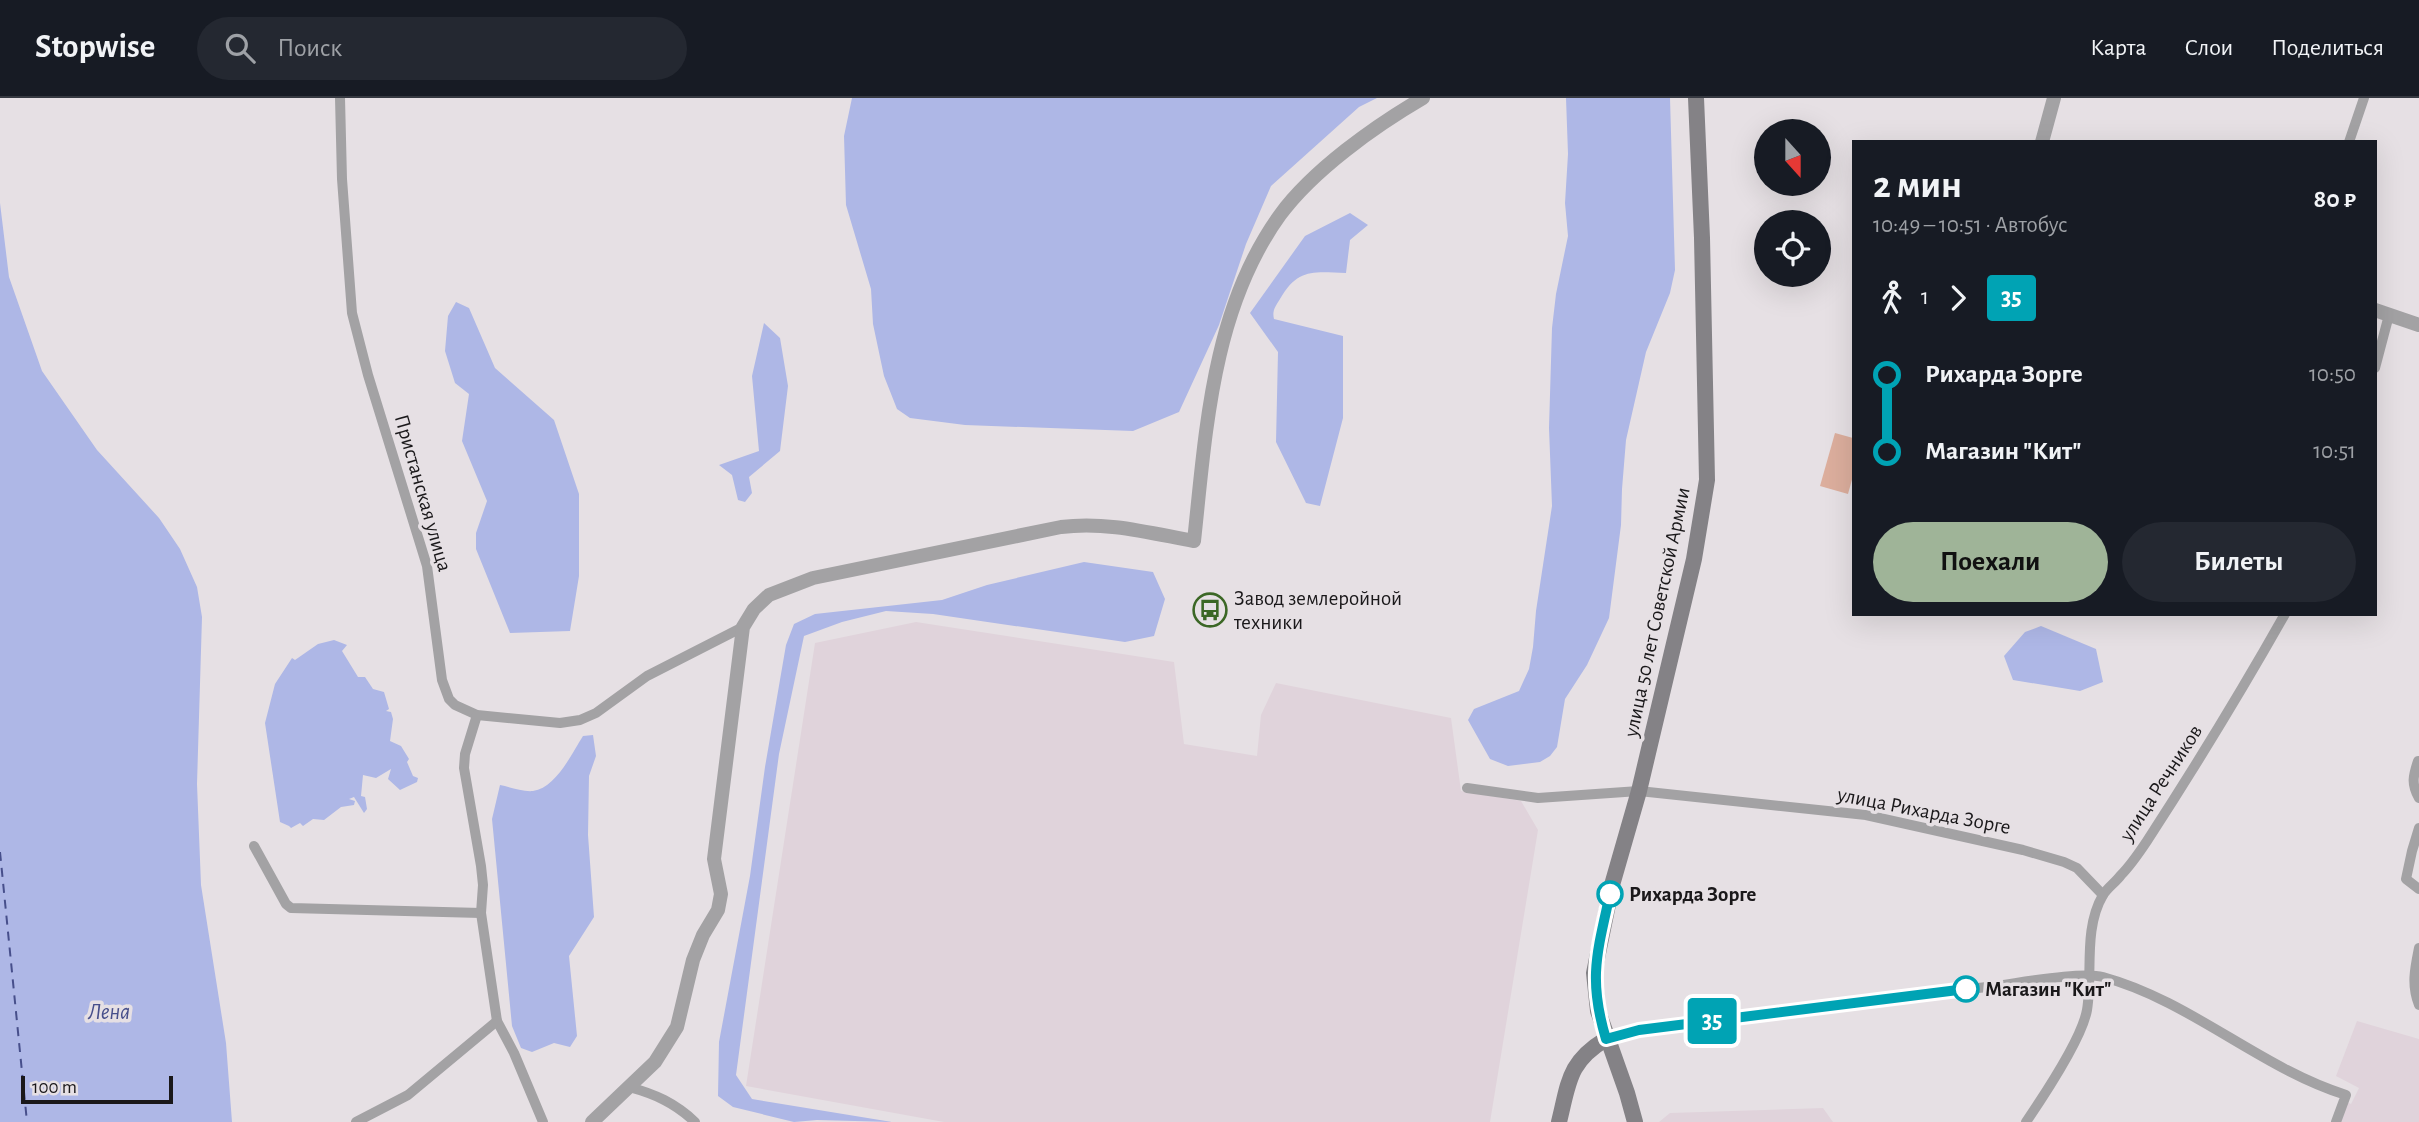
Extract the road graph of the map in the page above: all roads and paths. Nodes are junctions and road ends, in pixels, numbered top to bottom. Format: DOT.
graph roads {
  1 [pos="1423,98"];
  2 [pos="1696,98"];
  3 [pos="2054,98"];
  4 [pos="2364,98"];
  5 [pos="340,99"];
  6 [pos="2043,140"];
  7 [pos="2350,140"];
  8 [pos="2377,311"];
  9 [pos="2389,315"];
  10 [pos="2419,325"];
  11 [pos="2377,361"];
  12 [pos="2284,616"];
  13 [pos="743,627"];
  14 [pos="477,715"];
  15 [pos="2419,760"];
  16 [pos="1467,788"];
  17 [pos="1639,791"];
  18 [pos="2419,798"];
  19 [pos="2419,828"];
  20 [pos="254,846"];
  21 [pos="2419,889"];
  22 [pos="2103,895"];
  23 [pos="481,913"];
  24 [pos="2419,948"];
  25 [pos="2088,975"];
  26 [pos="2419,1005"];
  27 [pos="497,1021"];
  28 [pos="1606,1039"];
  29 [pos="629,1087"];
  30 [pos="356,1122"];
  31 [pos="542,1122"];
  32 [pos="592,1122"];
  33 [pos="695,1122"];
  34 [pos="1559,1122"];
  35 [pos="1635,1122"];
  36 [pos="2026,1122"];
  37 [pos="2336,1122"];
  1 -- 13 [label="street"];
  2 -- 17 [label="main road, улица 50 лет Советской Армии"];
  3 -- 6 [label="street"];
  4 -- 7 [label="street"];
  5 -- 14 [label="street, Пристанская улица"];
  8 -- 9 [label="street"];
  9 -- 10 [label="street"];
  9 -- 11 [label="street"];
  12 -- 22 [label="street, улица Речников"];
  13 -- 14 [label="street, Пристанская улица"];
  13 -- 29 [label="street"];
  14 -- 23 [label="street"];
  15 -- 18 [label="street"];
  16 -- 17 [label="street, улица Рихарда Зорге"];
  17 -- 22 [label="street, улица Рихарда Зорге"];
  17 -- 28 [label="main road, улица 50 лет Советской Армии"];
  19 -- 21 [label="street"];
  20 -- 23 [label="street"];
  22 -- 25 [label="street, улица Речников"];
  23 -- 27 [label="street"];
  24 -- 26 [label="street"];
  25 -- 28 [label="street"];
  25 -- 36 [label="street"];
  25 -- 37 [label="street"];
  27 -- 30 [label="street"];
  27 -- 31 [label="street"];
  28 -- 34 [label="main road"];
  28 -- 35 [label="main road, улица 50 лет Советской Армии"];
  29 -- 32 [label="street"];
  29 -- 33 [label="street"];
}
